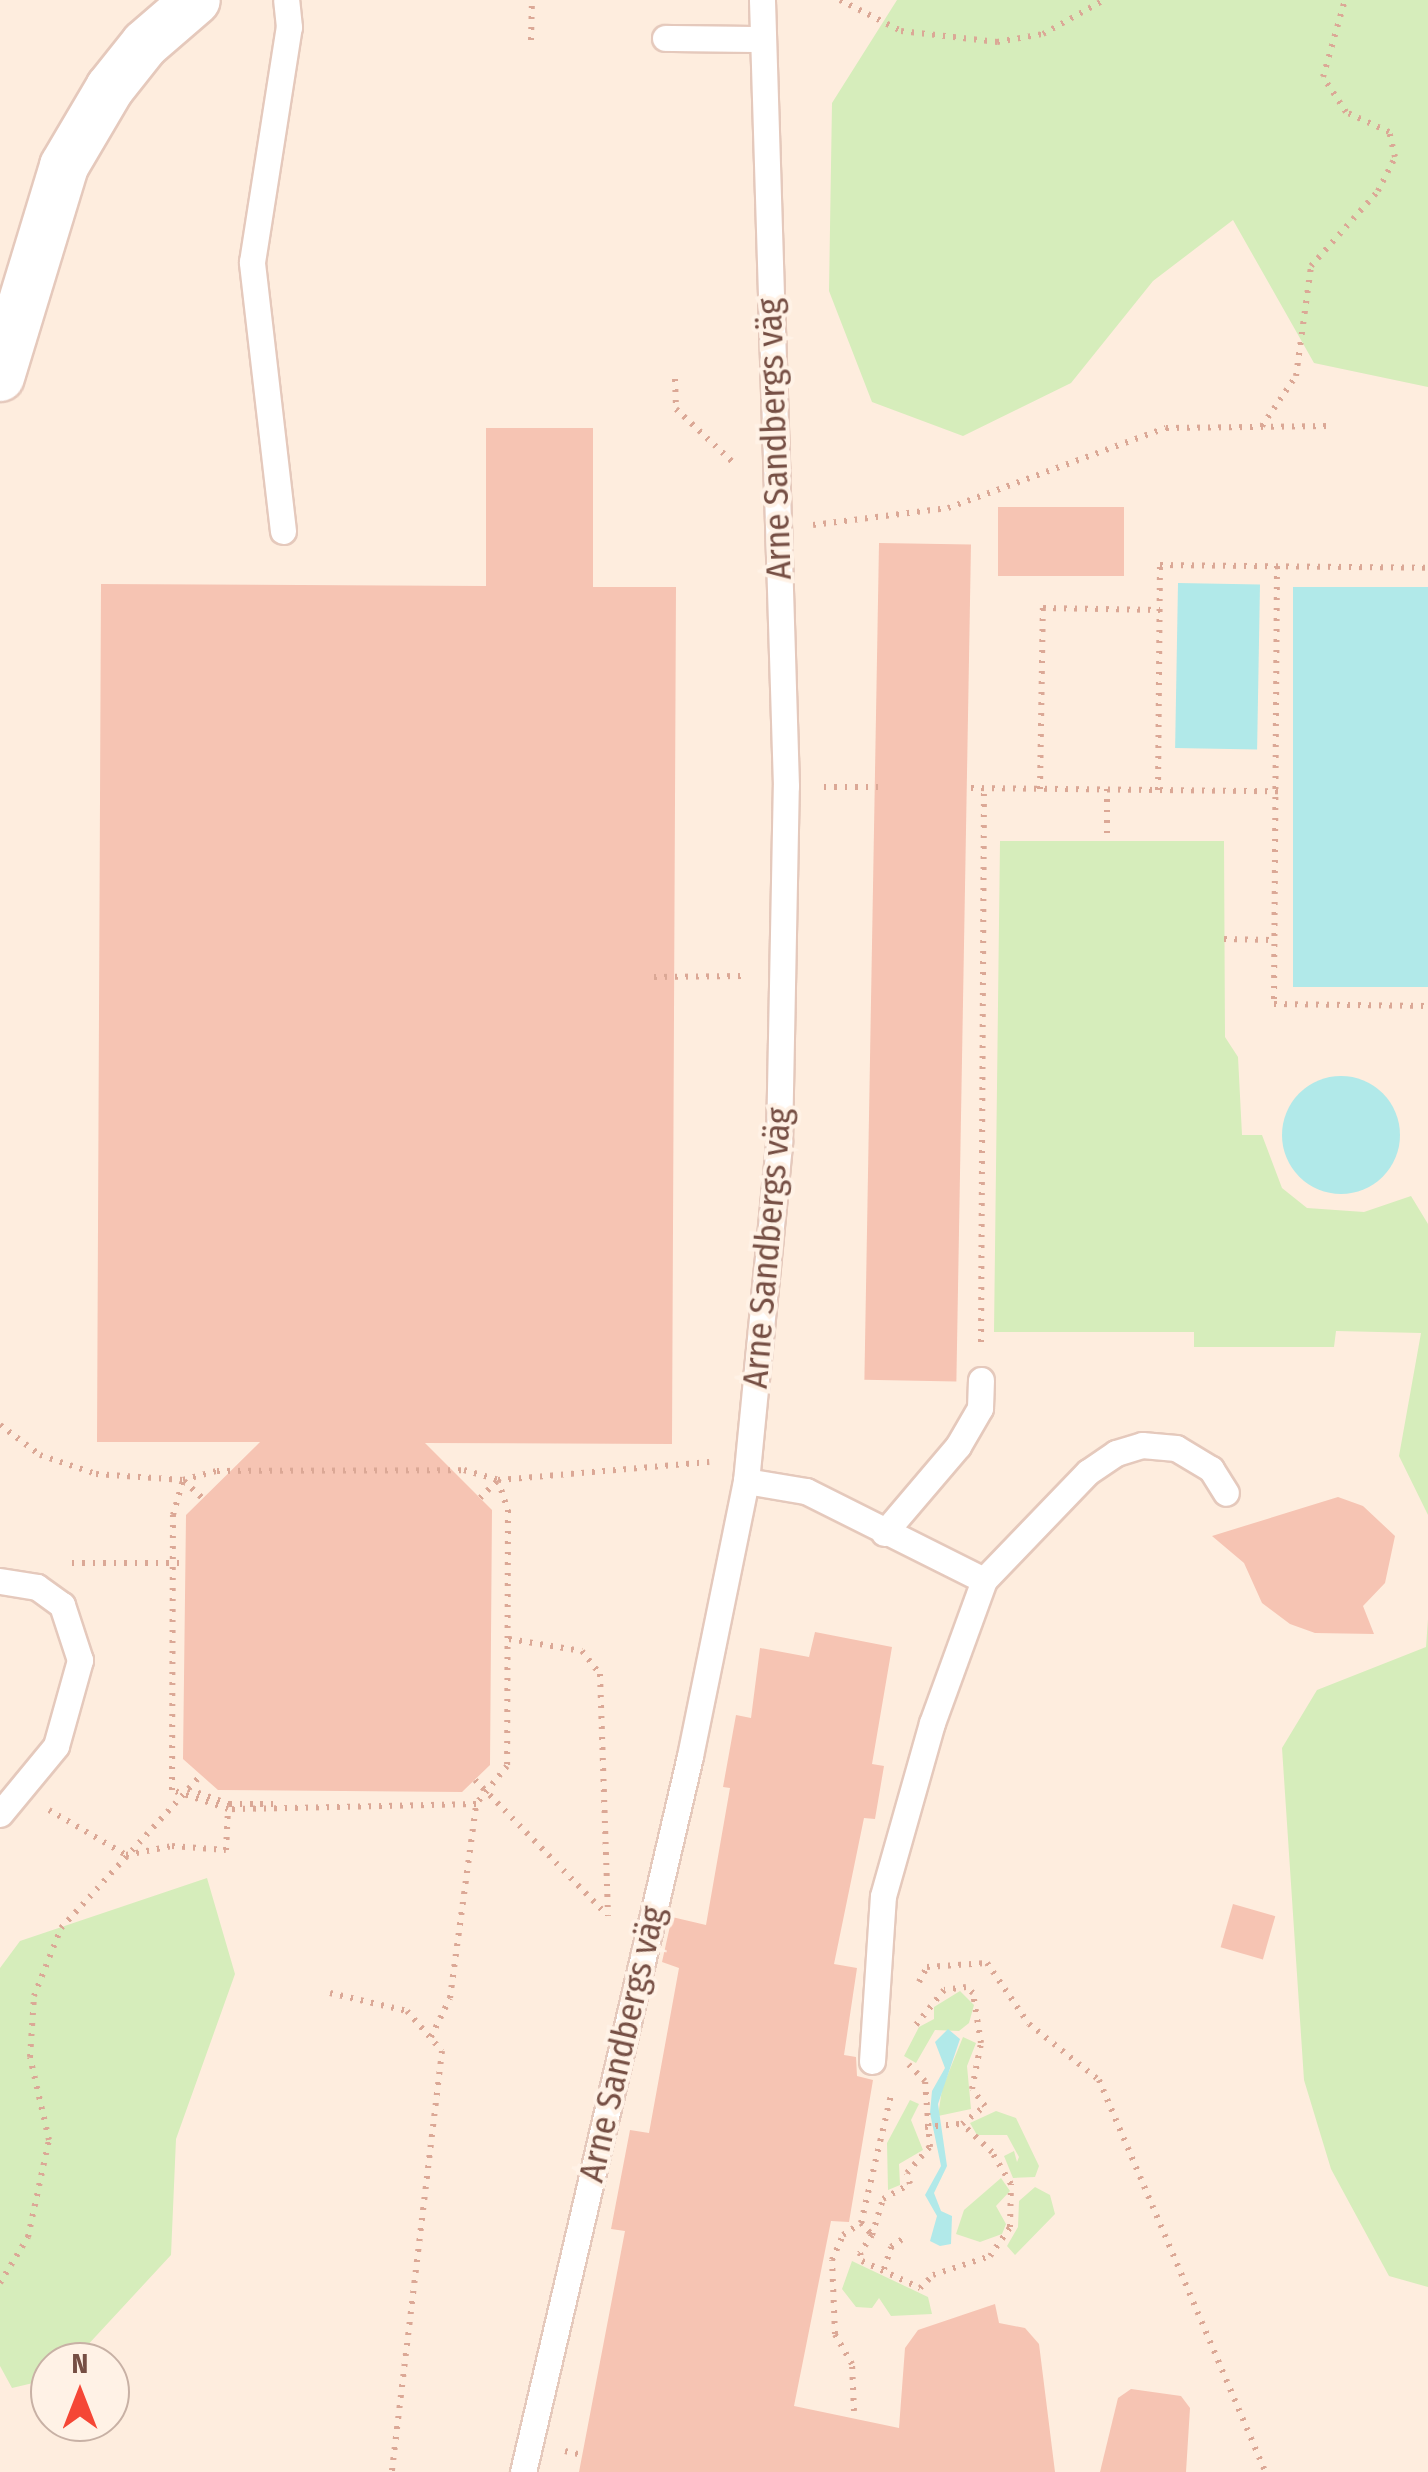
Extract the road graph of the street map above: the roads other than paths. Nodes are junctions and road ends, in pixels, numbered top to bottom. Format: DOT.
graph roads {
  1 [pos="196,0"];
  2 [pos="286,0"];
  3 [pos="762,0"];
  4 [pos="665,38"];
  5 [pos="761,39"];
  6 [pos="0,376"];
  7 [pos="283,531"];
  8 [pos="980,1380"];
  9 [pos="746,1481"];
  10 [pos="1226,1493"];
  11 [pos="884,1533"];
  12 [pos="984,1580"];
  13 [pos="0,1582"];
  14 [pos="0,1814"];
  15 [pos="872,2061"];
  16 [pos="523,2472"];
  1 -- 6 [label="street"];
  2 -- 7 [label="lane"];
  3 -- 5 [label="lane, Arne Sandbergs väg"];
  4 -- 5 [label="lane"];
  5 -- 9 [label="lane, Arne Sandbergs väg"];
  8 -- 11 [label="lane"];
  9 -- 11 [label="lane"];
  9 -- 16 [label="lane, Arne Sandbergs väg"];
  10 -- 12 [label="lane"];
  11 -- 12 [label="lane"];
  12 -- 15 [label="lane"];
  13 -- 14 [label="lane"];
}
